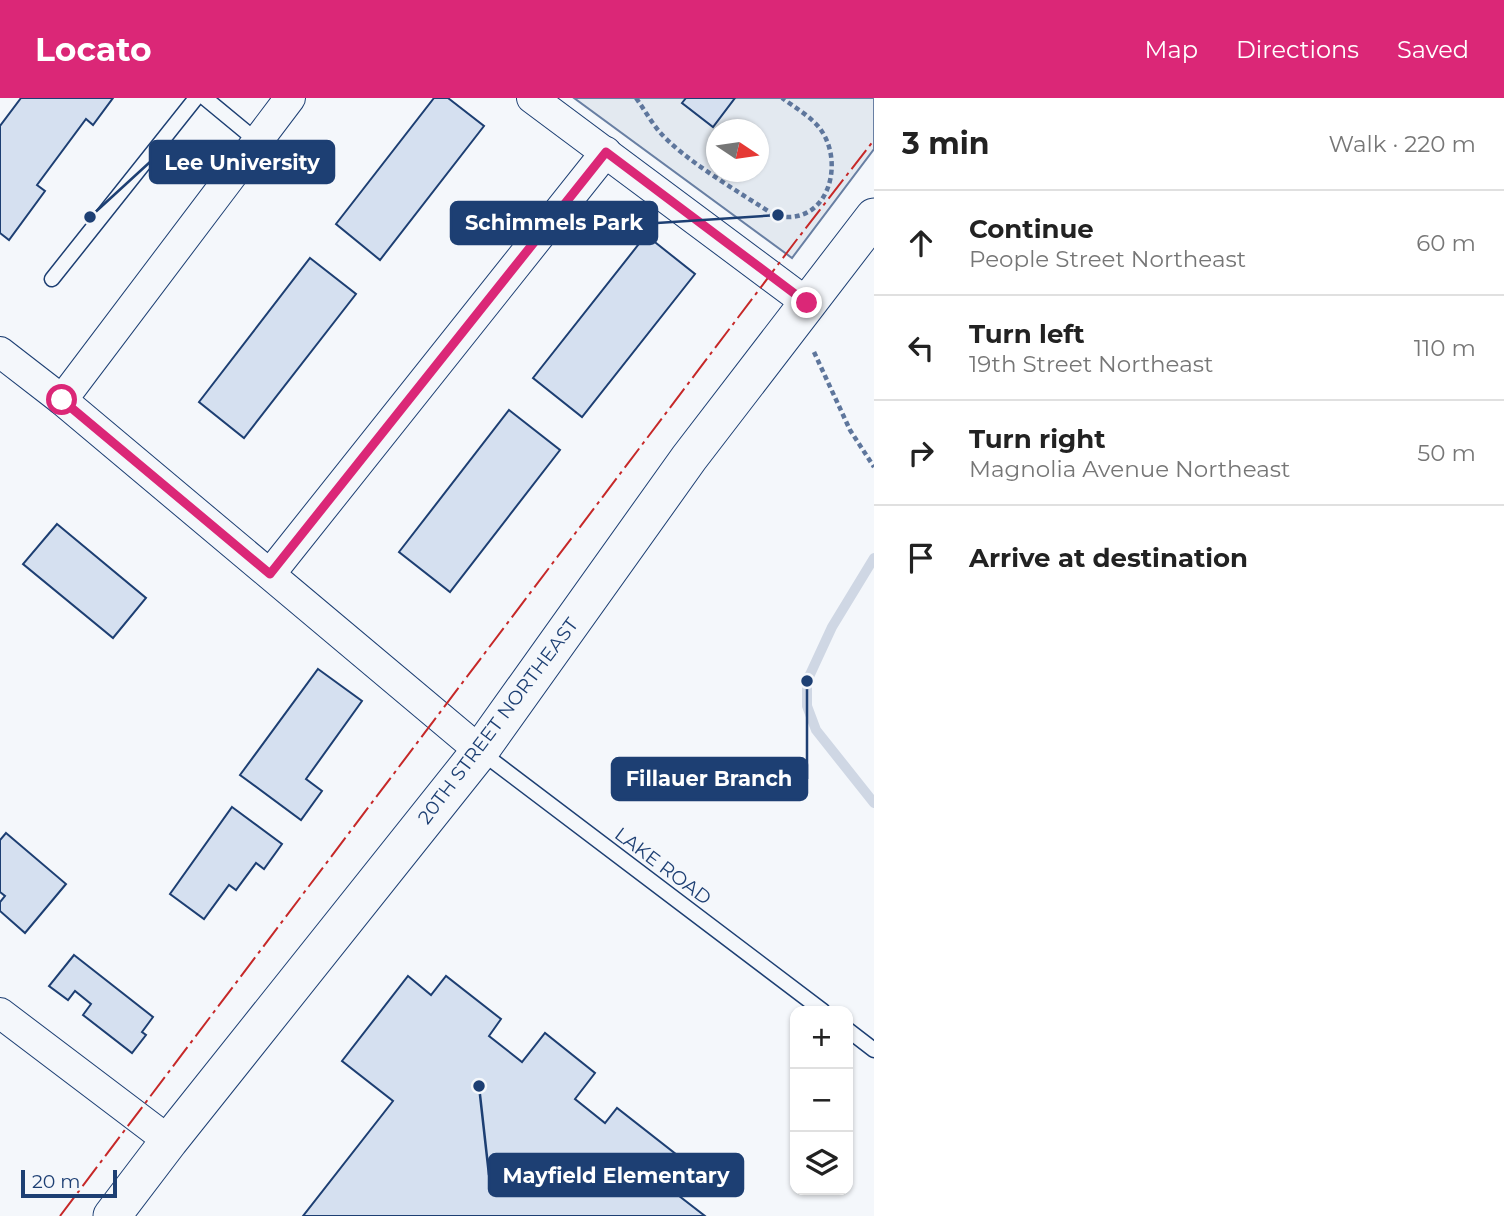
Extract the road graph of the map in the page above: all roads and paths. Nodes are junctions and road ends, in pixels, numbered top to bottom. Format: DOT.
graph roads {
  1 [pos="196,98"];
  2 [pos="205,98"];
  3 [pos="290,98"];
  4 [pos="532,98"];
  5 [pos="636,98"];
  6 [pos="782,98"];
  7 [pos="257,141"];
  8 [pos="606,152"];
  9 [pos="874,217"];
  10 [pos="52,279"];
  11 [pos="797,316"];
  12 [pos="0,352"];
  13 [pos="62,400"];
  14 [pos="874,467"];
  15 [pos="270,574"];
  16 [pos="480,751"];
  17 [pos="816,1006"];
  18 [pos="0,1013"];
  19 [pos="853,1034"];
  20 [pos="874,1050"];
  21 [pos="169,1140"];
  22 [pos="112,1216"];
  1 -- 10 [label="lane"];
  2 -- 7 [label="lane"];
  3 -- 7 [label="street"];
  4 -- 8 [label="street"];
  5 -- 6 [label="path"];
  7 -- 13 [label="street"];
  8 -- 11 [label="street"];
  8 -- 15 [label="street"];
  9 -- 11 [label="street, 20TH STREET NORTHEAST"];
  11 -- 14 [label="path"];
  11 -- 16 [label="street, 20TH STREET NORTHEAST"];
  12 -- 13 [label="street"];
  13 -- 15 [label="street"];
  15 -- 16 [label="street"];
  16 -- 17 [label="lane, LAKE ROAD"];
  16 -- 21 [label="street, 20TH STREET NORTHEAST"];
  18 -- 21 [label="street"];
  19 -- 20 [label="lane"];
  21 -- 22 [label="street, 20TH STREET NORTHEAST"];
}
